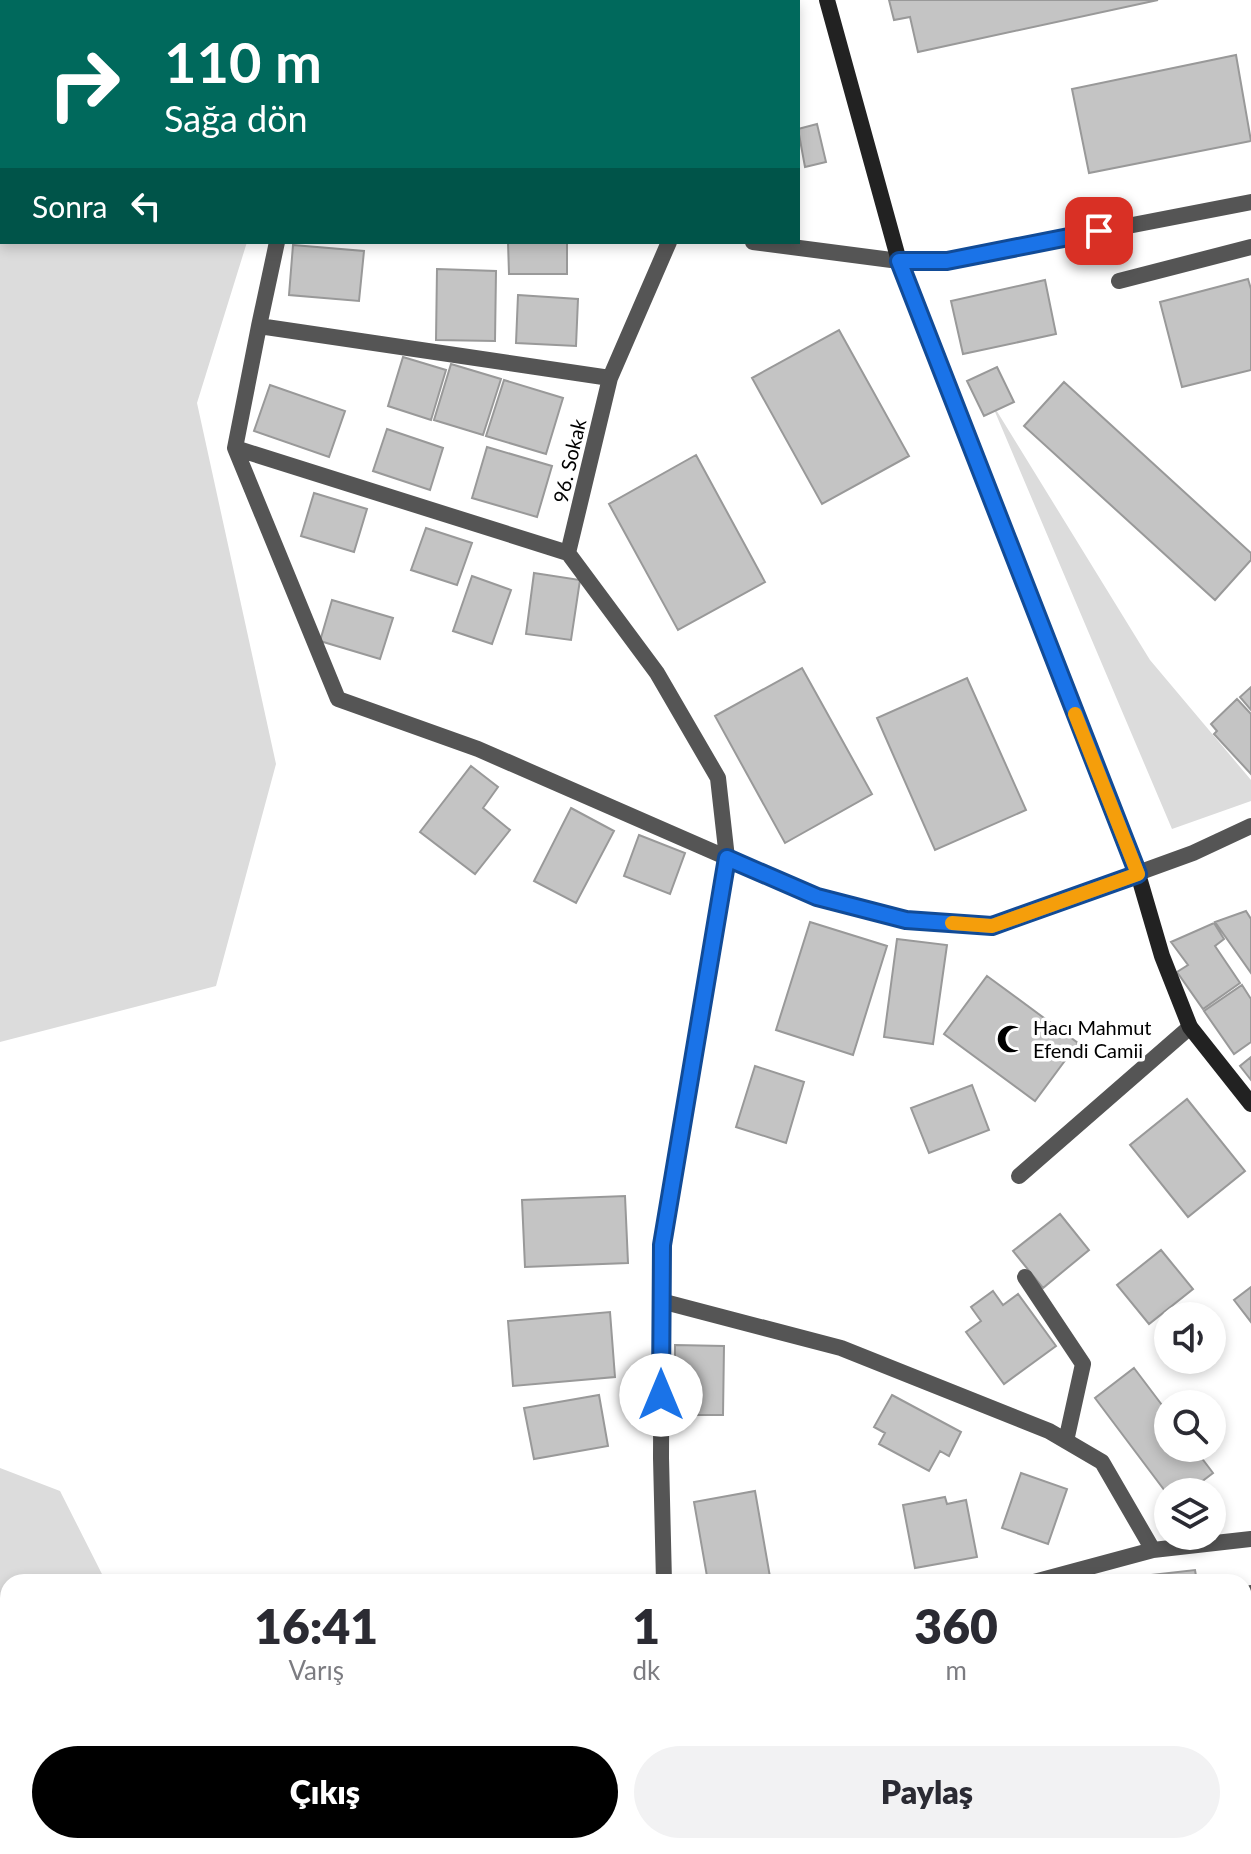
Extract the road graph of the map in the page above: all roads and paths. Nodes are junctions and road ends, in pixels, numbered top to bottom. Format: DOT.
graph roads {
  1 [pos="827,0"];
  2 [pos="1251,202"];
  3 [pos="277,244"];
  4 [pos="668,244"];
  5 [pos="768,244"];
  6 [pos="1251,247"];
  7 [pos="899,261"];
  8 [pos="1119,281"];
  9 [pos="259,326"];
  10 [pos="610,378"];
  11 [pos="235,448"];
  12 [pos="568,553"];
  13 [pos="1251,826"];
  14 [pos="727,858"];
  15 [pos="1138,874"];
  16 [pos="1190,1027"];
  17 [pos="1251,1104"];
  18 [pos="1019,1176"];
  19 [pos="1025,1277"];
  20 [pos="661,1301"];
  21 [pos="1066,1441"];
  22 [pos="1251,1539"];
  23 [pos="1153,1550"];
  24 [pos="664,1574"];
  25 [pos="1064,1574"];
  1 -- 7 [label="street"];
  2 -- 7 [label="street"];
  3 -- 9 [label="street"];
  4 -- 10 [label="street, 96. Sokak"];
  5 -- 7 [label="street"];
  6 -- 8 [label="street"];
  7 -- 15 [label="street"];
  9 -- 10 [label="street"];
  9 -- 11 [label="street"];
  10 -- 12 [label="street, 96. Sokak"];
  11 -- 12 [label="street"];
  11 -- 14 [label="street"];
  12 -- 14 [label="street"];
  13 -- 15 [label="street"];
  14 -- 15 [label="street"];
  14 -- 20 [label="street"];
  15 -- 16 [label="street"];
  16 -- 17 [label="street"];
  16 -- 18 [label="street"];
  19 -- 21 [label="street"];
  20 -- 21 [label="street"];
  20 -- 24 [label="street"];
  21 -- 23 [label="street"];
  22 -- 23 [label="street"];
  23 -- 25 [label="street"];
}
